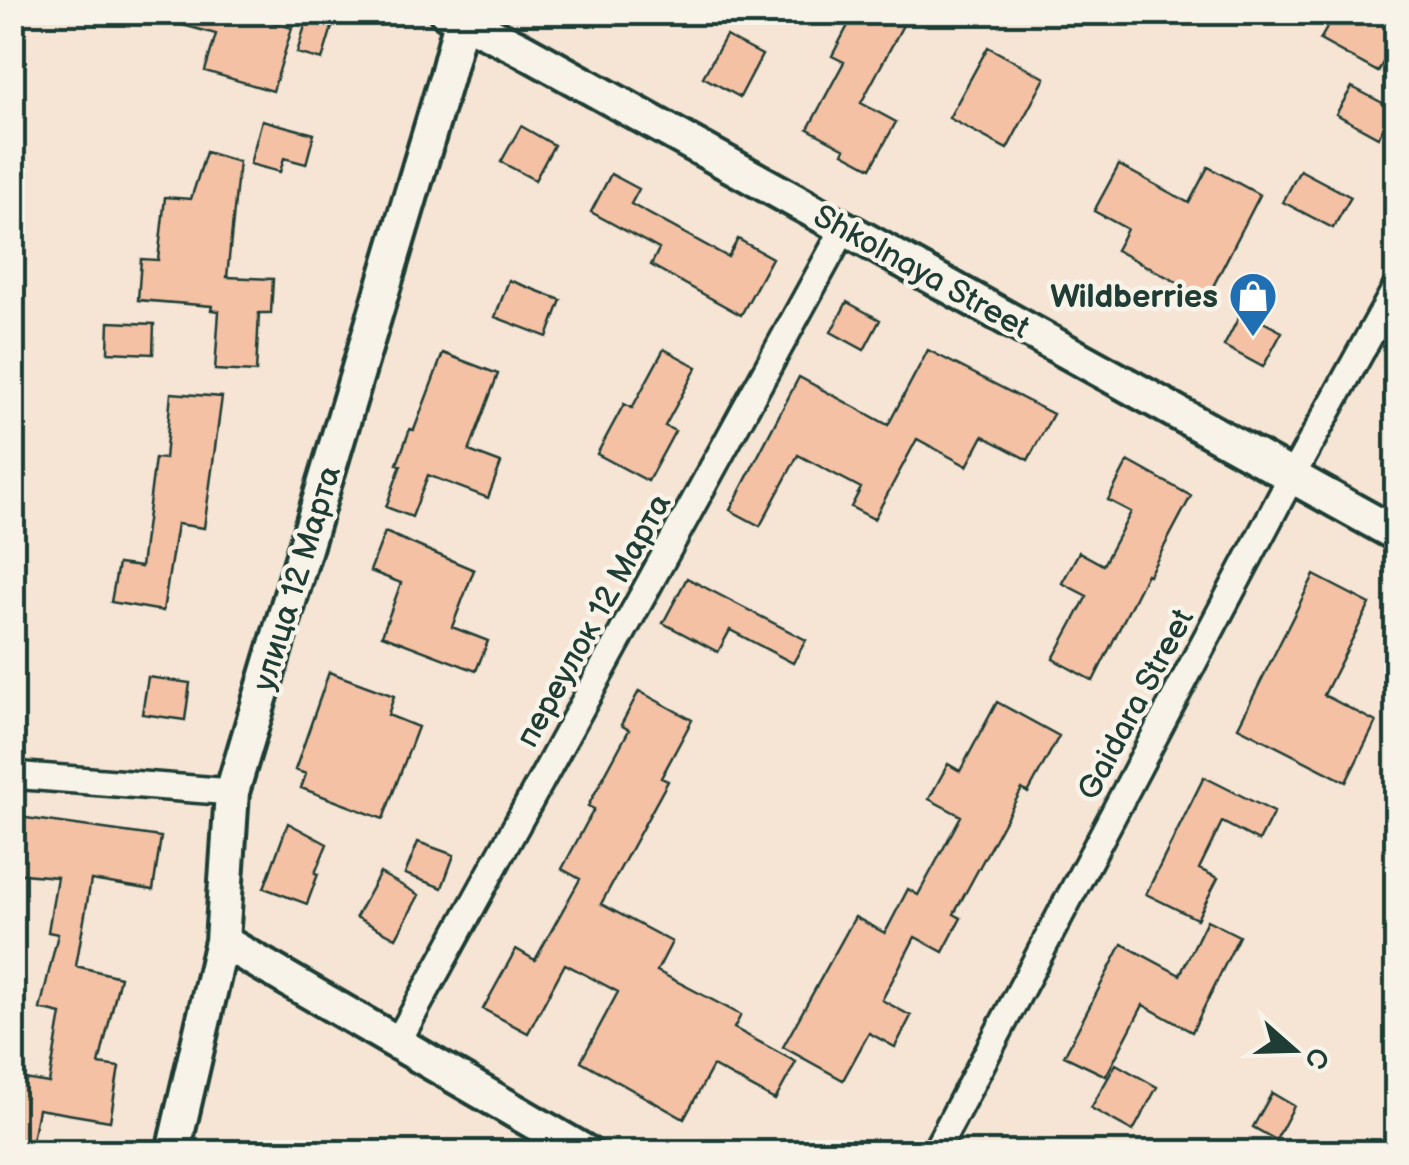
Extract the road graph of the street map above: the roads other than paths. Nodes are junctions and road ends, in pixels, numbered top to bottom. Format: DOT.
graph roads {
  1 [pos="458,15"];
  2 [pos="845,228"];
  3 [pos="1396,288"];
  4 [pos="1292,476"];
  5 [pos="1396,534"];
  6 [pos="12,775"];
  7 [pos="232,792"];
  8 [pos="222,941"];
  9 [pos="398,1043"];
  10 [pos="173,1152"];
  11 [pos="585,1152"];
  12 [pos="935,1152"];
  1 -- 2 [label="street, Shkolnaya Street"];
  1 -- 7 [label="street, улица 12 Марта"];
  2 -- 4 [label="street, Shkolnaya Street"];
  2 -- 9 [label="street, переулок 12 Марта"];
  3 -- 4 [label="street, Gaidara Street"];
  4 -- 5 [label="street, Shkolnaya Street"];
  4 -- 12 [label="street, Gaidara Street"];
  6 -- 7 [label="street"];
  7 -- 8 [label="street, улица 12 Марта"];
  8 -- 9 [label="street"];
  8 -- 10 [label="street, улица 12 Марта"];
  9 -- 11 [label="street"];
}
